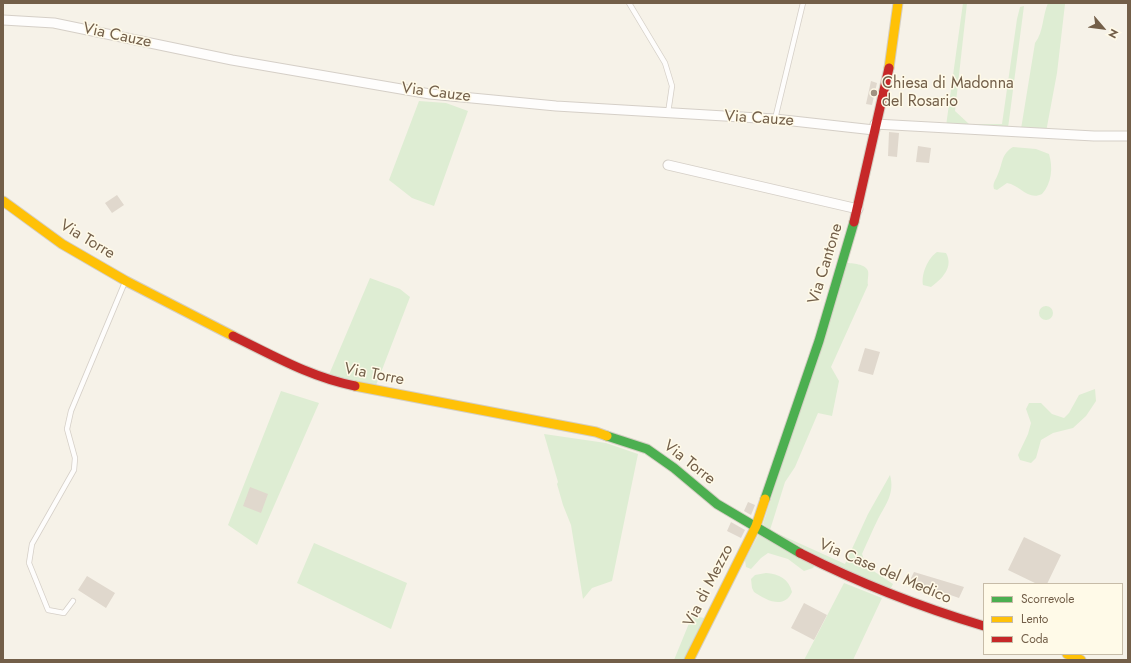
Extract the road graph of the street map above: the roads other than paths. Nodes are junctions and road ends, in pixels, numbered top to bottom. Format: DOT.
graph roads {
  1 [pos="629,3"];
  2 [pos="803,3"];
  3 [pos="898,3"];
  4 [pos="3,20"];
  5 [pos="668,112"];
  6 [pos="775,119"];
  7 [pos="875,127"];
  8 [pos="1128,136"];
  9 [pos="668,165"];
  10 [pos="3,201"];
  11 [pos="858,209"];
  12 [pos="126,281"];
  13 [pos="756,526"];
  14 [pos="73,601"];
  15 [pos="983,626"];
  16 [pos="1070,655"];
  17 [pos="689,660"];
  18 [pos="1081,660"];
  1 -- 5 [label="lane"];
  2 -- 6 [label="lane"];
  3 -- 7 [label="main road, Via Cantone"];
  4 -- 5 [label="street, Via Cauze"];
  5 -- 6 [label="street, Via Cauze"];
  6 -- 7 [label="street, Via Cauze"];
  7 -- 8 [label="street, Via Cauze"];
  7 -- 11 [label="main road, Via Cantone"];
  9 -- 11 [label="street"];
  10 -- 12 [label="main road, Via Torre"];
  11 -- 13 [label="main road, Via Cantone"];
  12 -- 13 [label="main road, Via Torre"];
  12 -- 14 [label="lane"];
  13 -- 15 [label="main road, Via Case del Medico"];
  13 -- 17 [label="main road, Via di Mezzo"];
  16 -- 18 [label="main road"];
}
